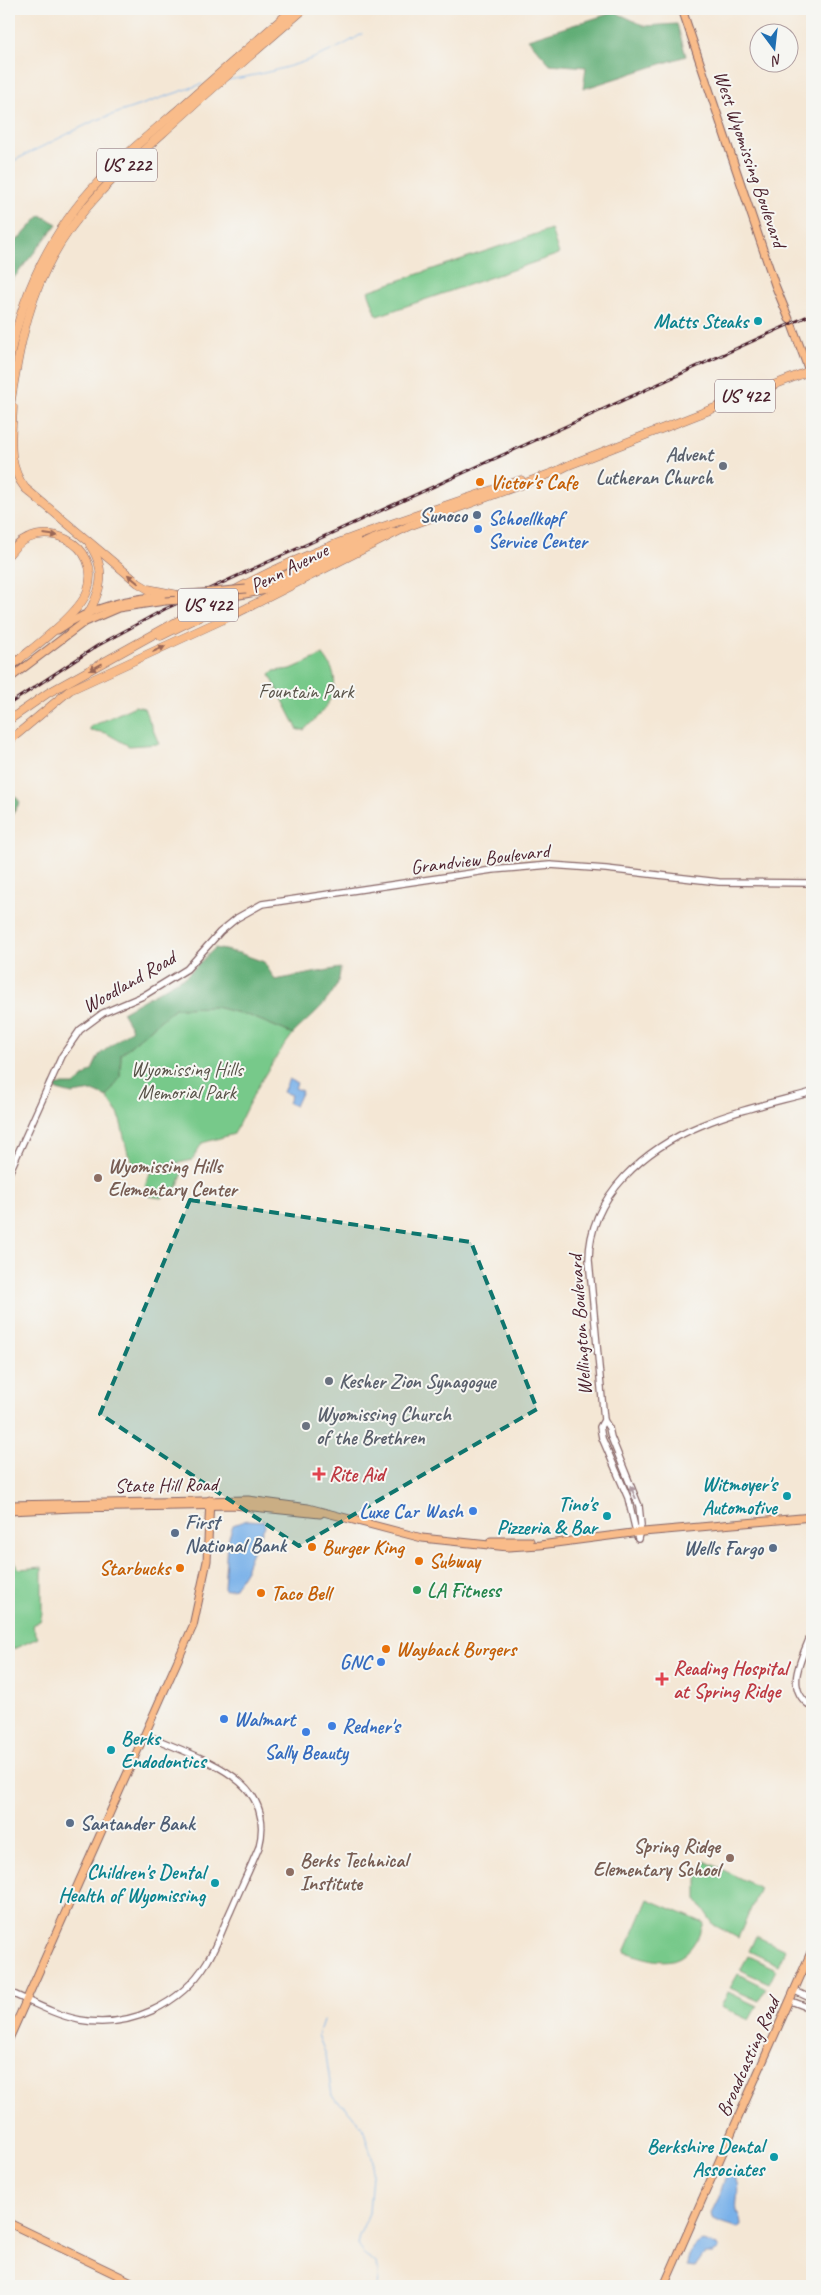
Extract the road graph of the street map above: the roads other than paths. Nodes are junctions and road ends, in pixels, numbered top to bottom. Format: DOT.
graph roads {
  1 [pos="293,9"];
  2 [pos="304,9"];
  3 [pos="682,9"];
  4 [pos="9,361"];
  5 [pos="811,371"];
  6 [pos="812,381"];
  7 [pos="11,415"];
  8 [pos="564,467"];
  9 [pos="407,517"];
  10 [pos="409,526"];
  11 [pos="78,533"];
  12 [pos="9,554"];
  13 [pos="178,595"];
  14 [pos="89,612"];
  15 [pos="235,614"];
  16 [pos="83,623"];
  17 [pos="123,652"];
  18 [pos="16,662"];
  19 [pos="9,668"];
  20 [pos="9,679"];
  21 [pos="9,720"];
  22 [pos="9,740"];
  23 [pos="812,884"];
  24 [pos="220,932"];
  25 [pos="812,1092"];
  26 [pos="9,1173"];
  27 [pos="210,1503"];
  28 [pos="9,1505"];
  29 [pos="9,1511"];
  30 [pos="812,1516"];
  31 [pos="638,1533"];
  32 [pos="812,1632"];
  33 [pos="812,1706"];
  34 [pos="146,1734"];
  35 [pos="812,1950"];
  36 [pos="795,1991"];
  37 [pos="9,1992"];
  38 [pos="812,1999"];
  39 [pos="26,2000"];
  40 [pos="791,2001"];
  41 [pos="812,2009"];
  42 [pos="9,2040"];
  43 [pos="9,2223"];
  44 [pos="140,2286"];
  45 [pos="664,2286"];
  1 -- 4 [label="highway, US 222"];
  2 -- 7 [label="highway, US 222"];
  3 -- 5 [label="main road, West Wyomissing Boulevard"];
  5 -- 6 [label="street"];
  5 -- 8 [label="highway, Penn Avenue / US 422"];
  7 -- 11 [label="highway"];
  8 -- 9 [label="highway, Penn Avenue / US 422"];
  8 -- 10 [label="highway, Penn Avenue / US 422"];
  9 -- 13 [label="main road, Penn Avenue, bridge"];
  9 -- 17 [label="highway, Penn Avenue / US 422"];
  10 -- 15 [label="highway, Penn Avenue / US 422"];
  10 -- 16 [label="main road, Penn Avenue, bridge"];
  13 -- 11 [label="highway, one-way"];
  11 -- 14 [label="highway"];
  12 -- 18 [label="highway, one-way"];
  13 -- 14 [label="main road, Penn Avenue"];
  14 -- 16 [label="highway"];
  14 -- 18 [label="main road, Penn Avenue"];
  15 -- 17 [label="highway"];
  22 -- 15 [label="highway, Penn Avenue / US 422, one-way"];
  16 -- 20 [label="main road, Penn Avenue"];
  17 -- 21 [label="highway, Penn Avenue / US 422, one-way"];
  18 -- 19 [label="main road, Penn Avenue"];
  23 -- 24 [label="street, Grandview Boulevard"];
  24 -- 26 [label="street, Woodland Road"];
  25 -- 31 [label="street, Wellington Boulevard"];
  27 -- 28 [label="main road, State Hill Road"];
  27 -- 29 [label="main road, State Hill Road"];
  27 -- 31 [label="main road, State Hill Road"];
  27 -- 34 [label="main road"];
  30 -- 31 [label="main road, State Hill Road"];
  32 -- 33 [label="street"];
  34 -- 39 [label="main road"];
  34 -- 39 [label="street"];
  35 -- 36 [label="main road, Broadcasting Road"];
  36 -- 38 [label="street"];
  36 -- 40 [label="main road, Broadcasting Road"];
  37 -- 39 [label="street"];
  39 -- 42 [label="main road"];
  40 -- 41 [label="street"];
  40 -- 45 [label="main road, Broadcasting Road"];
  43 -- 44 [label="main road"];
}
